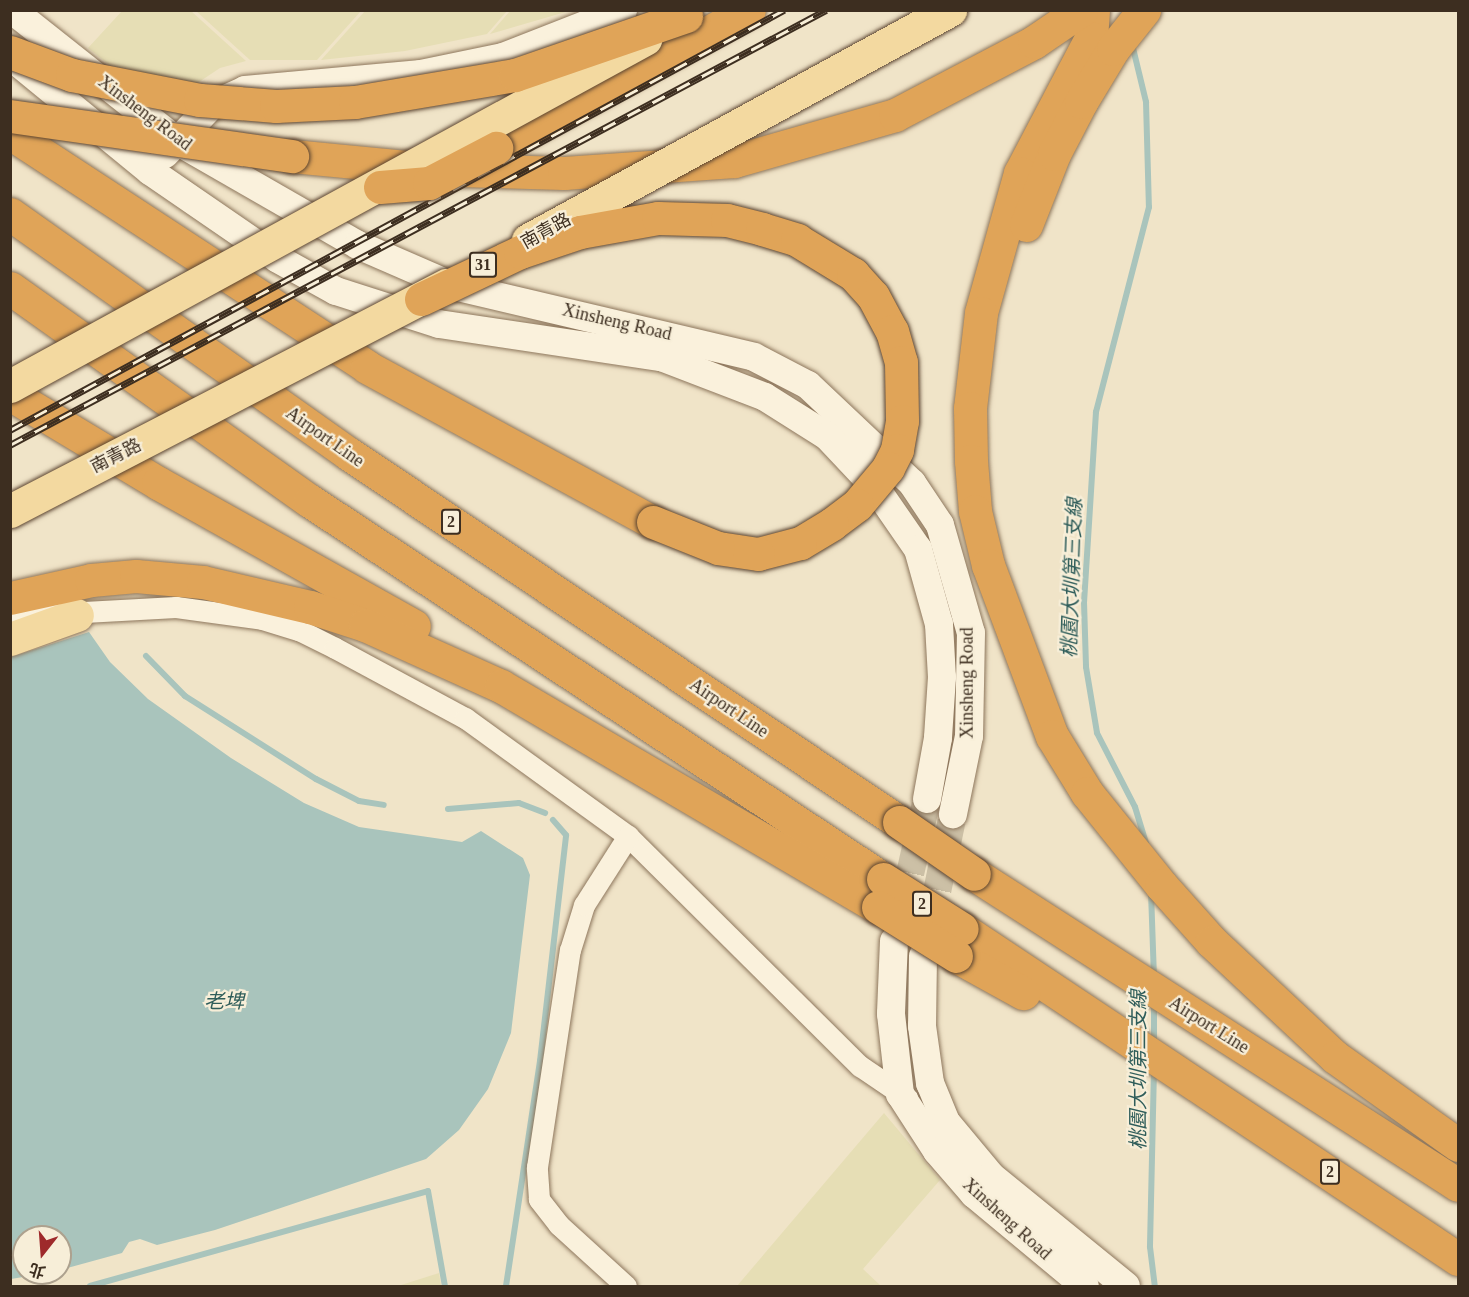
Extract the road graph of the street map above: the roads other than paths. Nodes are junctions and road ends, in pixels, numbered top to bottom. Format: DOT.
graph roads {
  1 [pos="12,10"];
  2 [pos="623,10"];
  3 [pos="749,10"];
  4 [pos="950,10"];
  5 [pos="1144,10"];
  6 [pos="693,13"];
  7 [pos="1089,20"];
  8 [pos="10,54"];
  9 [pos="10,116"];
  10 [pos="10,133"];
  11 [pos="177,141"];
  12 [pos="150,171"];
  13 [pos="380,187"];
  14 [pos="10,214"];
  15 [pos="10,288"];
  16 [pos="421,299"];
  17 [pos="10,386"];
  18 [pos="10,394"];
  19 [pos="10,511"];
  20 [pos="988,565"];
  21 [pos="10,598"];
  22 [pos="77,615"];
  23 [pos="10,620"];
  24 [pos="10,639"];
  25 [pos="501,686"];
  26 [pos="927,799"];
  27 [pos="953,814"];
  28 [pos="628,836"];
  29 [pos="880,893"];
  30 [pos="894,940"];
  31 [pos="923,956"];
  32 [pos="900,1094"];
  33 [pos="946,1122"];
  34 [pos="1458,1145"];
  35 [pos="1458,1185"];
  36 [pos="1458,1259"];
  37 [pos="1118,1280"];
  38 [pos="626,1287"];
  39 [pos="1085,1287"];
  1 -- 11 [label="main road, Xinsheng Road"];
  2 -- 11 [label="main road"];
  3 -- 13 [label="highway, bridge"];
  4 -- 16 [label="main road, 南青路 / 31, bridge"];
  5 -- 20 [label="highway"];
  6 -- 8 [label="highway, bridge"];
  6 -- 13 [label="main road, bridge"];
  7 -- 9 [label="highway, bridge"];
  7 -- 20 [label="highway"];
  8 -- 12 [label="main road, Xinsheng Road"];
  10 -- 16 [label="highway, bridge"];
  11 -- 12 [label="main road"];
  11 -- 27 [label="main road, Xinsheng Road"];
  12 -- 26 [label="main road, Xinsheng Road"];
  13 -- 17 [label="main road, bridge"];
  14 -- 35 [label="highway, Airport Line / 2, bridge"];
  15 -- 29 [label="highway, 2"];
  16 -- 19 [label="main road, 南青路 / 31, bridge"];
  18 -- 25 [label="highway"];
  20 -- 34 [label="highway"];
  21 -- 25 [label="highway"];
  22 -- 23 [label="street"];
  22 -- 24 [label="main road"];
  22 -- 28 [label="street"];
  25 -- 29 [label="highway"];
  28 -- 32 [label="street"];
  28 -- 38 [label="street"];
  29 -- 36 [label="highway, 2, bridge"];
  30 -- 32 [label="main road, Xinsheng Road"];
  31 -- 33 [label="main road, Xinsheng Road"];
  32 -- 33 [label="street"];
  32 -- 39 [label="main road, Xinsheng Road"];
  33 -- 37 [label="main road, Xinsheng Road"];
}
